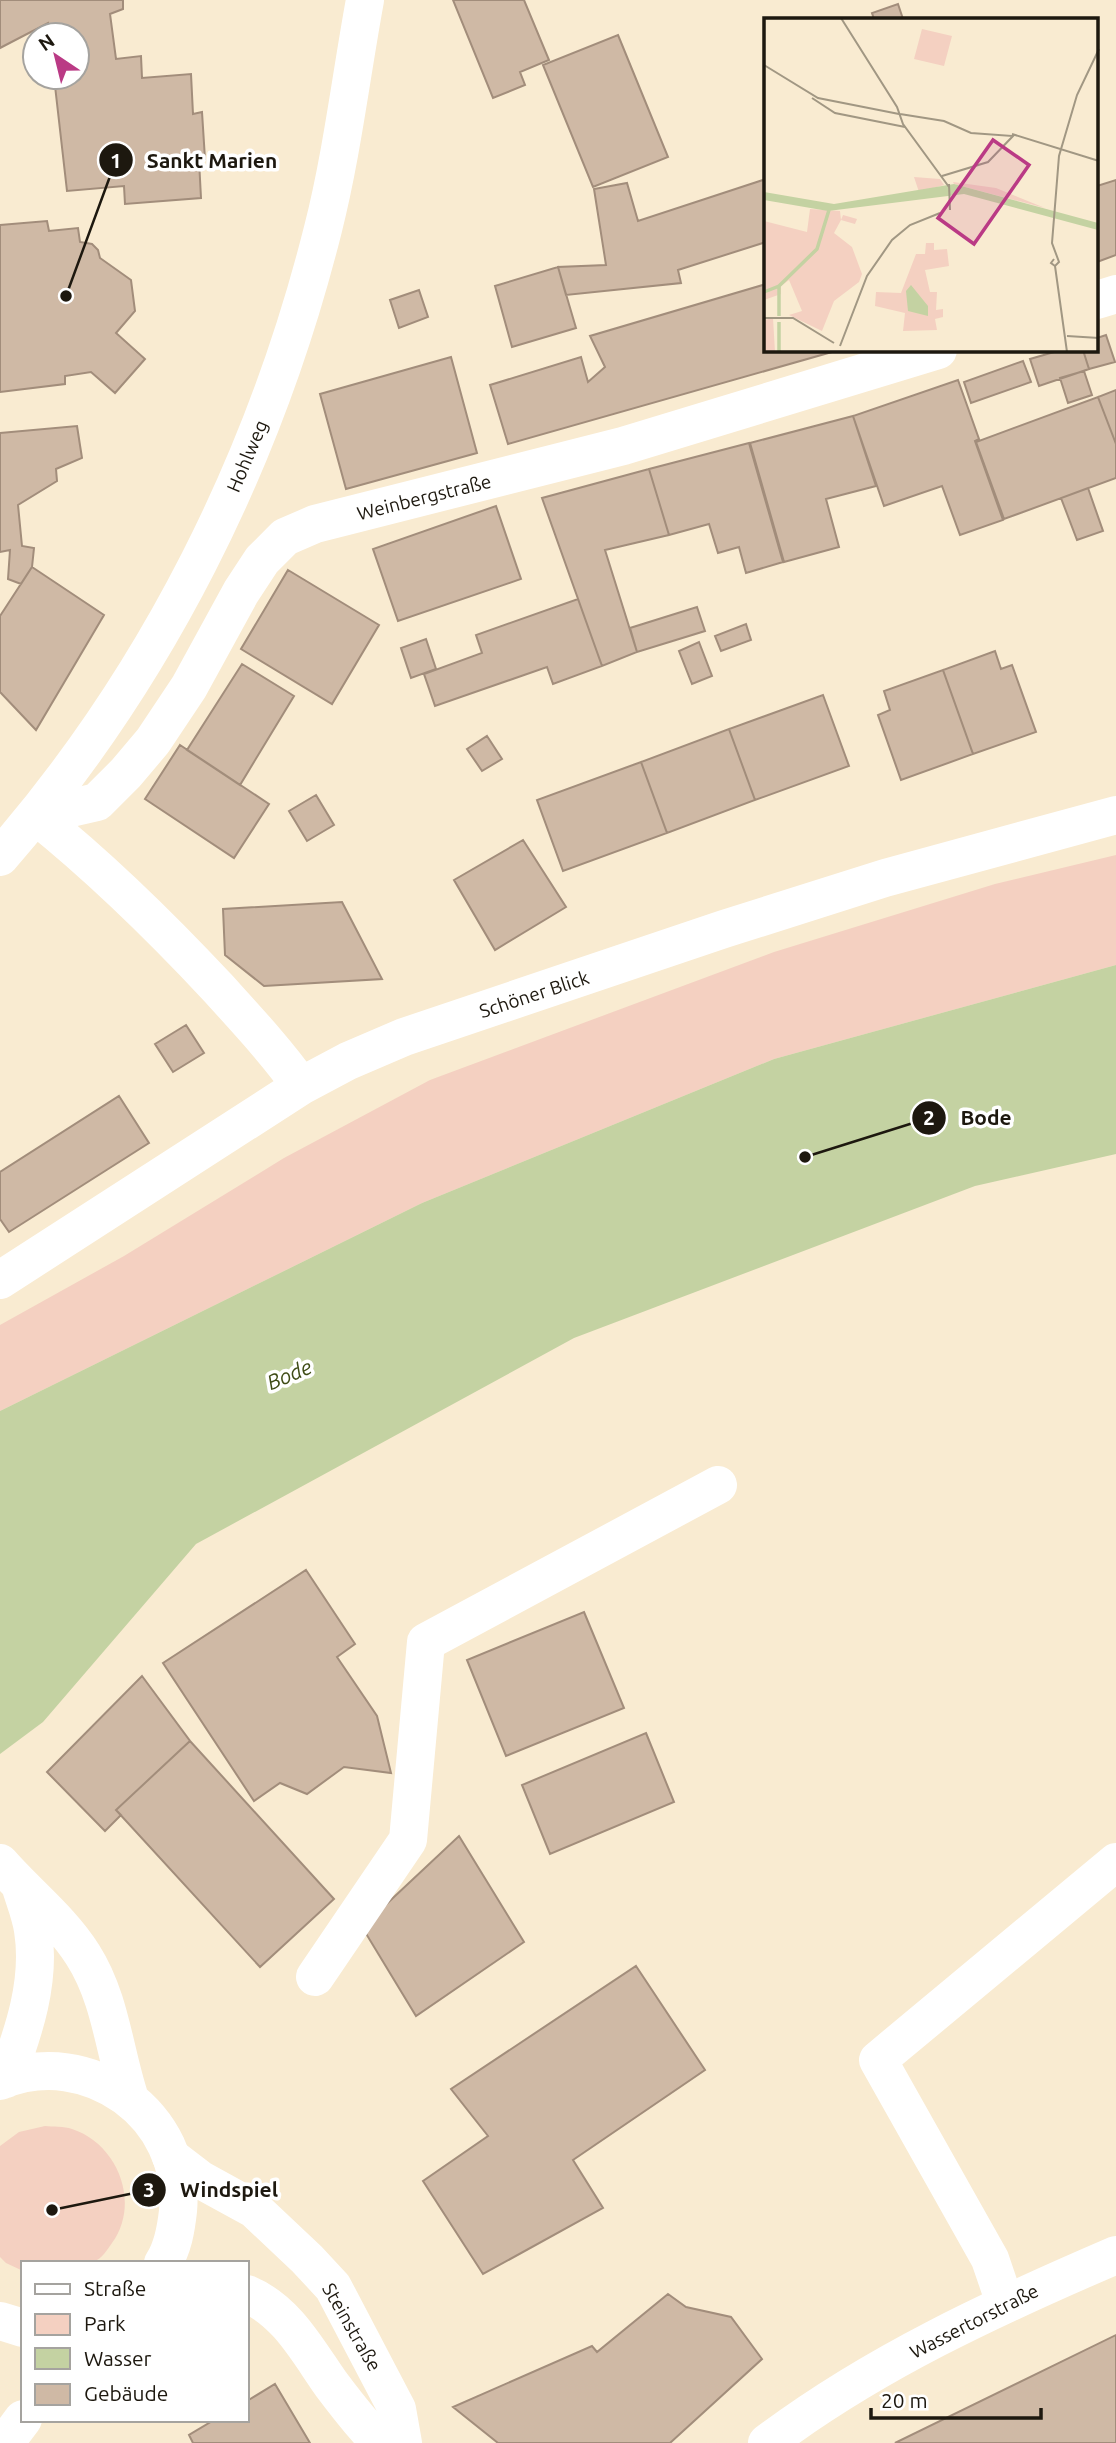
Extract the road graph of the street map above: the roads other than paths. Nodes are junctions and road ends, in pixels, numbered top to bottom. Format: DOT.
graph roads {
  1 [pos="365,0"];
  2 [pos="1116,294"];
  3 [pos="1098,300"];
  4 [pos="931,352"];
  5 [pos="1116,815"];
  6 [pos="36,816"];
  7 [pos="0,857"];
  8 [pos="301,1086"];
  9 [pos="0,1280"];
  10 [pos="718,1485"];
  11 [pos="1116,1862"];
  12 [pos="11,1875"];
  13 [pos="315,1977"];
  14 [pos="3,2080"];
  15 [pos="130,2099"];
  16 [pos="171,2157"];
  17 [pos="1116,2255"];
  18 [pos="164,2261"];
  19 [pos="248,2294"];
  20 [pos="1005,2303"];
  21 [pos="0,2321"];
  22 [pos="21,2327"];
  23 [pos="21,2422"];
  24 [pos="5,2443"];
  25 [pos="380,2443"];
  26 [pos="403,2443"];
  27 [pos="767,2443"];
  1 -- 6 [label="street, Hohlweg"];
  2 -- 3 [label="street"];
  4 -- 6 [label="street, Weinbergstraße"];
  5 -- 8 [label="street, Schöner Blick"];
  6 -- 7 [label="street, Hohlweg"];
  6 -- 8 [label="street"];
  8 -- 9 [label="street, Schöner Blick"];
  10 -- 13 [label="street"];
  11 -- 20 [label="street"];
  12 -- 14 [label="street"];
  12 -- 15 [label="street"];
  14 -- 15 [label="street"];
  15 -- 16 [label="street"];
  16 -- 18 [label="street"];
  16 -- 26 [label="street, Steinstraße"];
  17 -- 20 [label="street, Wassertorstraße"];
  19 -- 25 [label="street"];
  20 -- 27 [label="street, Wassertorstraße"];
  21 -- 22 [label="street"];
  23 -- 24 [label="street"];
}
